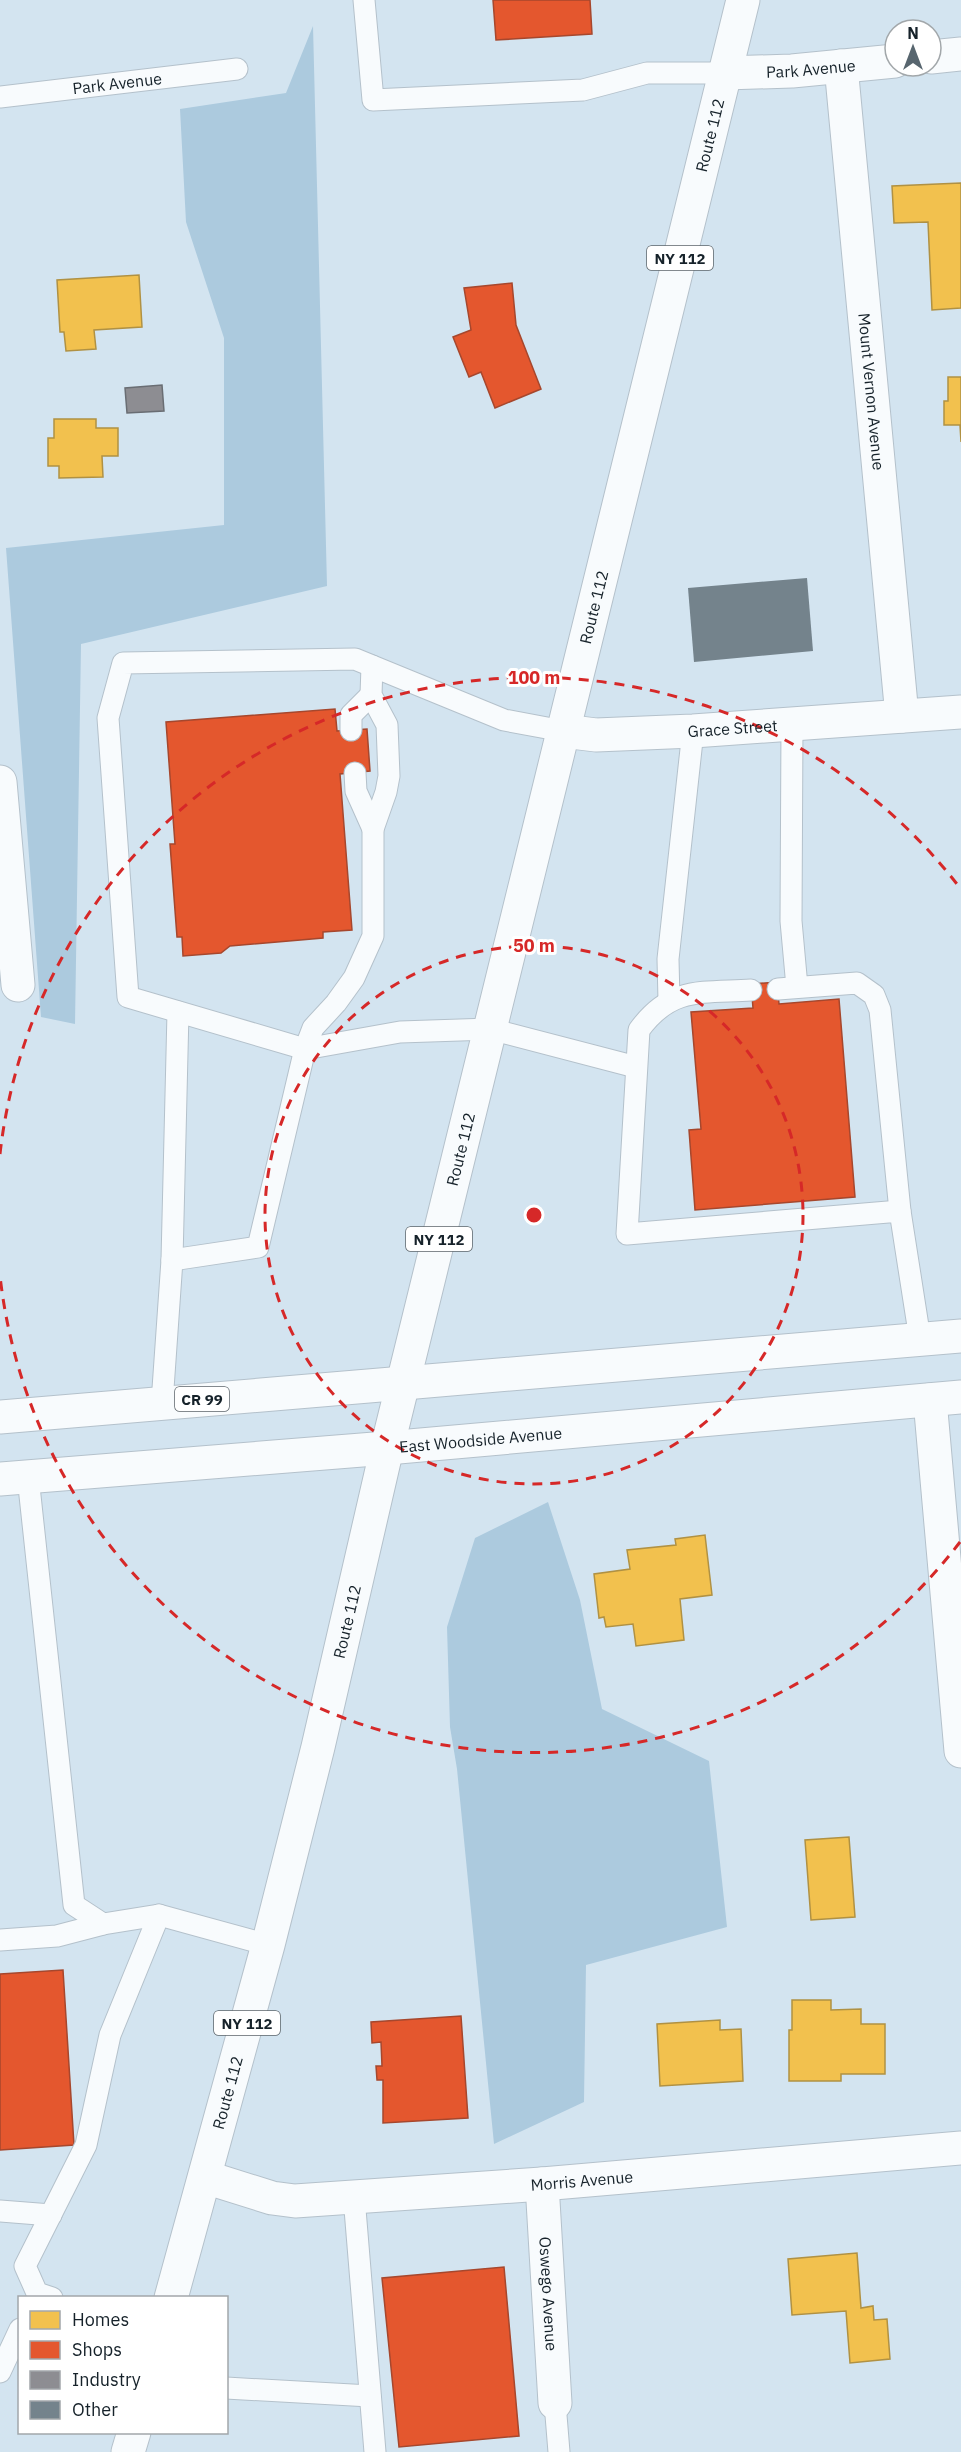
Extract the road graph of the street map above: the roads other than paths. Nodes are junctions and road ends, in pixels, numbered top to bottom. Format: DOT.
graph roads {
  1 [pos="364,0"];
  2 [pos="743,0"];
  3 [pos="961,54"];
  4 [pos="943,56"];
  5 [pos="883,62"];
  6 [pos="841,66"];
  7 [pos="237,69"];
  8 [pos="725,73"];
  9 [pos="0,97"];
  10 [pos="372,666"];
  11 [pos="371,695"];
  12 [pos="961,712"];
  13 [pos="902,716"];
  14 [pos="792,725"];
  15 [pos="351,730"];
  16 [pos="563,731"];
  17 [pos="693,731"];
  18 [pos="355,772"];
  19 [pos="0,782"];
  20 [pos="373,829"];
  21 [pos="18,985"];
  22 [pos="751,990"];
  23 [pos="669,1001"];
  24 [pos="178,1012"];
  25 [pos="490,1029"];
  26 [pos="305,1049"];
  27 [pos="636,1067"];
  28 [pos="900,1211"];
  29 [pos="172,1260"];
  30 [pos="961,1336"];
  31 [pos="920,1339"];
  32 [pos="404,1383"];
  33 [pos="945,1398"];
  34 [pos="162,1403"];
  35 [pos="0,1417"];
  36 [pos="387,1448"];
  37 [pos="14,1478"];
  38 [pos="961,1751"];
  39 [pos="159,1915"];
  40 [pos="104,1924"];
  41 [pos="0,1940"];
  42 [pos="268,1945"];
  43 [pos="961,2148"];
  44 [pos="205,2177"];
  45 [pos="542,2184"];
  46 [pos="354,2197"];
  47 [pos="0,2211"];
  48 [pos="51,2215"];
  49 [pos="41,2296"];
  50 [pos="172,2296"];
  51 [pos="18,2333"];
  52 [pos="0,2372"];
  53 [pos="228,2388"];
  54 [pos="370,2396"];
  55 [pos="555,2403"];
  56 [pos="134,2434"];
  57 [pos="128,2452"];
  58 [pos="375,2452"];
  59 [pos="559,2452"];
  1 -- 8 [label="lane"];
  2 -- 8 [label="main road, Route 112 / NY 112"];
  3 -- 4 [label="main road"];
  5 -- 6 [label="main road, Park Avenue"];
  6 -- 8 [label="main road, Park Avenue"];
  6 -- 13 [label="main road, Mount Vernon Avenue"];
  7 -- 9 [label="lane, Park Avenue"];
  8 -- 16 [label="main road, Route 112 / NY 112"];
  10 -- 11 [label="lane"];
  10 -- 16 [label="lane"];
  10 -- 24 [label="lane"];
  11 -- 15 [label="lane"];
  11 -- 20 [label="lane"];
  12 -- 13 [label="main road, Grace Street"];
  13 -- 14 [label="main road, Grace Street"];
  14 -- 17 [label="main road, Grace Street"];
  14 -- 28 [label="lane"];
  16 -- 17 [label="main road, Grace Street"];
  16 -- 25 [label="main road, Route 112 / NY 112"];
  17 -- 23 [label="lane"];
  18 -- 20 [label="lane"];
  19 -- 21 [label="main road"];
  20 -- 26 [label="lane"];
  22 -- 23 [label="lane"];
  23 -- 27 [label="lane"];
  24 -- 26 [label="lane"];
  24 -- 29 [label="lane"];
  25 -- 26 [label="lane"];
  25 -- 27 [label="lane"];
  25 -- 32 [label="main road, Route 112 / NY 112"];
  26 -- 29 [label="lane"];
  27 -- 28 [label="lane"];
  28 -- 31 [label="lane"];
  29 -- 34 [label="lane"];
  30 -- 31 [label="main road, CR 99"];
  31 -- 32 [label="main road, CR 99"];
  32 -- 34 [label="main road, CR 99"];
  32 -- 36 [label="main road, Route 112 / NY 112"];
  33 -- 36 [label="main road, East Woodside Avenue"];
  33 -- 38 [label="main road"];
  34 -- 35 [label="main road, CR 99"];
  36 -- 37 [label="main road, East Woodside Avenue"];
  36 -- 42 [label="main road, Route 112 / NY 112"];
  37 -- 40 [label="lane"];
  39 -- 40 [label="lane"];
  39 -- 42 [label="lane"];
  39 -- 48 [label="lane"];
  40 -- 41 [label="lane"];
  42 -- 44 [label="main road, Route 112 / NY 112"];
  43 -- 45 [label="main road, Morris Avenue"];
  44 -- 46 [label="main road, Morris Avenue"];
  44 -- 50 [label="main road, Route 112 / NY 112"];
  45 -- 46 [label="main road, Morris Avenue"];
  45 -- 55 [label="main road, Oswego Avenue"];
  46 -- 54 [label="lane"];
  47 -- 48 [label="lane"];
  48 -- 49 [label="lane"];
  51 -- 52 [label="lane"];
  53 -- 54 [label="lane"];
  54 -- 58 [label="lane"];
  55 -- 59 [label="lane"];
  56 -- 57 [label="main road"];
}
